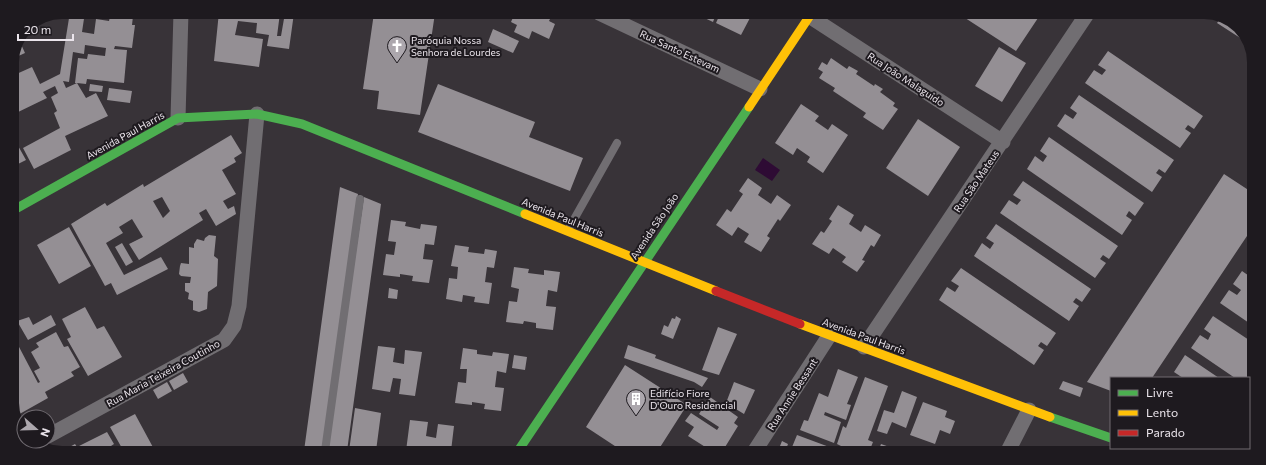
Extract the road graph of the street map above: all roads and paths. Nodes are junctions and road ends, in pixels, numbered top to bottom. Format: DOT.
graph roads {
  1 [pos="181,19"];
  2 [pos="612,19"];
  3 [pos="807,19"];
  4 [pos="816,19"];
  5 [pos="1084,19"];
  6 [pos="760,89"];
  7 [pos="257,114"];
  8 [pos="178,118"];
  9 [pos="1003,142"];
  10 [pos="617,143"];
  11 [pos="360,199"];
  12 [pos="19,206"];
  13 [pos="567,231"];
  14 [pos="644,262"];
  15 [pos="829,336"];
  16 [pos="864,347"];
  17 [pos="1029,410"];
  18 [pos="56,432"];
  19 [pos="1110,438"];
  20 [pos="325,446"];
  21 [pos="521,446"];
  22 [pos="758,446"];
  23 [pos="1010,446"];
  1 -- 8 [label="street"];
  2 -- 6 [label="street, Rua Santo Estevam"];
  3 -- 6 [label="street, Avenida São João"];
  4 -- 9 [label="street, Rua João Malaguido"];
  5 -- 9 [label="street, Rua São Mateus"];
  6 -- 14 [label="street, Avenida São João"];
  7 -- 8 [label="street, Avenida Paul Harris"];
  7 -- 13 [label="street, Avenida Paul Harris"];
  7 -- 18 [label="street, Rua Maria Teixeira Coutinho"];
  8 -- 12 [label="street, Avenida Paul Harris"];
  9 -- 16 [label="street, Rua São Mateus"];
  10 -- 13 [label="lane"];
  11 -- 20 [label="lane"];
  13 -- 14 [label="street, Avenida Paul Harris"];
  14 -- 15 [label="street, Avenida Paul Harris"];
  14 -- 21 [label="street, Avenida São João"];
  15 -- 16 [label="street, Avenida Paul Harris"];
  15 -- 22 [label="street, Rua Annie Bessant"];
  16 -- 17 [label="street, Avenida Paul Harris"];
  17 -- 19 [label="street, Avenida Paul Harris"];
  17 -- 23 [label="street"];
}
